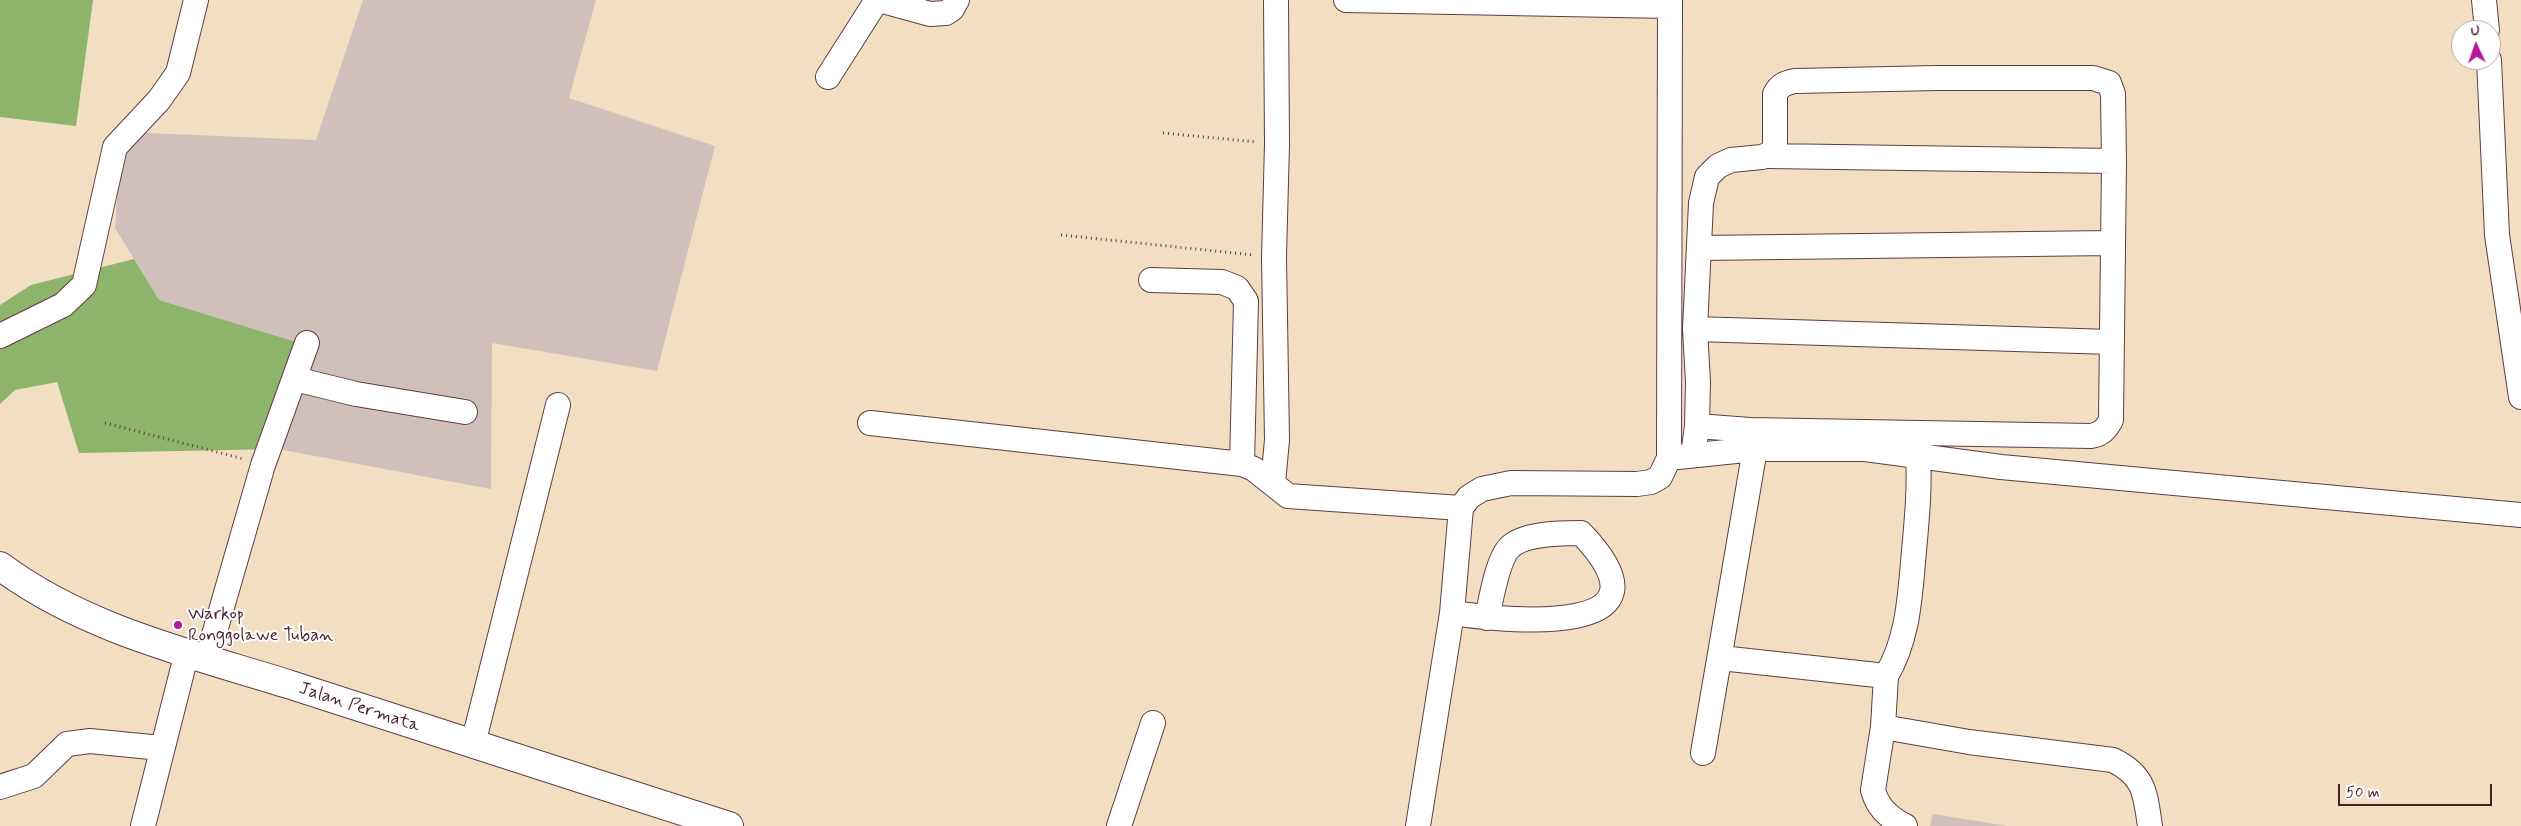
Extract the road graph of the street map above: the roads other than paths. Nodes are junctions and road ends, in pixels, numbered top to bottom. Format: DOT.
graph roads {
  1 [pos="196,0"];
  2 [pos="878,0"];
  3 [pos="957,0"];
  4 [pos="1276,0"];
  5 [pos="1346,0"];
  6 [pos="2484,0"];
  7 [pos="1669,3"];
  8 [pos="2486,20"];
  9 [pos="2489,70"];
  10 [pos="828,77"];
  11 [pos="1768,156"];
  12 [pos="2114,162"];
  13 [pos="2112,243"];
  14 [pos="1700,248"];
  15 [pos="1151,280"];
  16 [pos="1695,329"];
  17 [pos="0,336"];
  18 [pos="2111,342"];
  19 [pos="307,343"];
  20 [pos="295,379"];
  21 [pos="2521,397"];
  22 [pos="558,405"];
  23 [pos="465,412"];
  24 [pos="870,422"];
  25 [pos="1697,426"];
  26 [pos="1755,449"];
  27 [pos="1693,455"];
  28 [pos="1918,455"];
  29 [pos="1669,458"];
  30 [pos="1242,464"];
  31 [pos="1273,483"];
  32 [pos="1462,508"];
  33 [pos="2521,515"];
  34 [pos="0,566"];
  35 [pos="1452,613"];
  36 [pos="1487,618"];
  37 [pos="197,656"];
  38 [pos="1721,658"];
  39 [pos="1886,676"];
  40 [pos="1153,723"];
  41 [pos="1883,727"];
  42 [pos="473,744"];
  43 [pos="161,748"];
  44 [pos="1702,753"];
  45 [pos="0,787"];
  46 [pos="143,826"];
  47 [pos="729,826"];
  48 [pos="1119,826"];
  49 [pos="1418,826"];
  50 [pos="1905,826"];
  51 [pos="2150,826"];
  1 -- 17 [label="street"];
  2 -- 3 [label="street"];
  2 -- 10 [label="street"];
  4 -- 31 [label="street"];
  5 -- 7 [label="street"];
  6 -- 8 [label="street"];
  7 -- 29 [label="street"];
  9 -- 21 [label="street"];
  11 -- 12 [label="street"];
  11 -- 12 [label="street"];
  11 -- 14 [label="street"];
  12 -- 13 [label="street"];
  13 -- 14 [label="street"];
  13 -- 18 [label="street"];
  14 -- 16 [label="street"];
  15 -- 30 [label="street"];
  16 -- 18 [label="street"];
  16 -- 25 [label="street"];
  18 -- 25 [label="street"];
  19 -- 20 [label="street"];
  20 -- 23 [label="street"];
  20 -- 37 [label="street"];
  22 -- 42 [label="street"];
  24 -- 30 [label="street"];
  25 -- 27 [label="street"];
  26 -- 27 [label="street"];
  26 -- 28 [label="street"];
  26 -- 38 [label="street"];
  27 -- 29 [label="street"];
  28 -- 33 [label="street"];
  28 -- 39 [label="street"];
  29 -- 32 [label="street"];
  30 -- 31 [label="street"];
  31 -- 32 [label="street"];
  32 -- 35 [label="street"];
  34 -- 37 [label="main road, Jalan Permata"];
  35 -- 36 [label="street"];
  35 -- 49 [label="street"];
  36 -- 36 [label="street"];
  37 -- 42 [label="main road, Jalan Permata"];
  37 -- 43 [label="street"];
  38 -- 39 [label="street"];
  38 -- 44 [label="street"];
  39 -- 41 [label="street"];
  40 -- 48 [label="street"];
  41 -- 50 [label="street"];
  41 -- 51 [label="street"];
  42 -- 47 [label="main road, Jalan Permata"];
  43 -- 45 [label="street"];
  43 -- 46 [label="street"];
}
